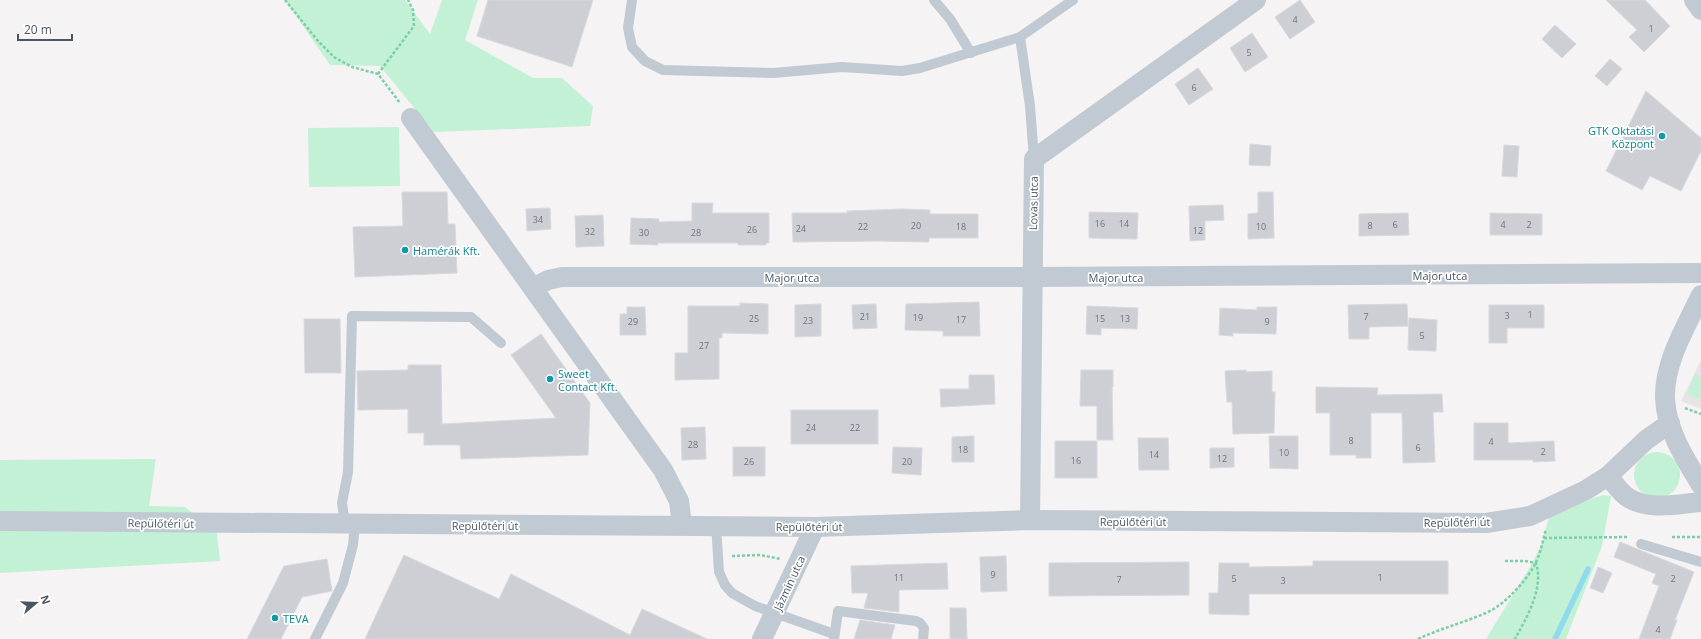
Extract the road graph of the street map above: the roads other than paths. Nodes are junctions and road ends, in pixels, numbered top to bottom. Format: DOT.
graph roads {
  1 [pos="632,0"];
  2 [pos="934,0"];
  3 [pos="1074,0"];
  4 [pos="1256,0"];
  5 [pos="1694,0"];
  6 [pos="1701,10"];
  7 [pos="1020,38"];
  8 [pos="971,53"];
  9 [pos="411,118"];
  10 [pos="1034,159"];
  11 [pos="1701,273"];
  12 [pos="1032,277"];
  13 [pos="533,288"];
  14 [pos="1701,295"];
  15 [pos="500,343"];
  16 [pos="1670,423"];
  17 [pos="1608,476"];
  18 [pos="1701,485"];
  19 [pos="1701,502"];
  20 [pos="1030,520"];
  21 [pos="0,521"];
  22 [pos="350,524"];
  23 [pos="682,525"];
  24 [pos="716,525"];
  25 [pos="814,527"];
  26 [pos="1641,544"];
  27 [pos="1701,562"];
  28 [pos="775,613"];
  29 [pos="834,636"];
  30 [pos="315,639"];
  31 [pos="762,639"];
  32 [pos="923,639"];
  1 -- 8 [label="lane"];
  2 -- 8 [label="lane"];
  3 -- 7 [label="lane"];
  4 -- 10 [label="street"];
  5 -- 6 [label="street"];
  7 -- 8 [label="lane"];
  7 -- 10 [label="lane"];
  9 -- 13 [label="street"];
  10 -- 12 [label="street, Lovas utca"];
  11 -- 12 [label="street, Major utca"];
  12 -- 13 [label="street, Major utca"];
  12 -- 20 [label="street, Lovas utca"];
  13 -- 23 [label="street"];
  14 -- 16 [label="street"];
  15 -- 22 [label="lane"];
  16 -- 17 [label="street, Repülőtéri út"];
  16 -- 18 [label="street"];
  17 -- 19 [label="street"];
  17 -- 20 [label="street, Repülőtéri út"];
  20 -- 25 [label="street, Repülőtéri út"];
  21 -- 22 [label="street, Repülőtéri út"];
  22 -- 23 [label="street, Repülőtéri út"];
  22 -- 30 [label="lane"];
  23 -- 24 [label="street, Repülőtéri út"];
  24 -- 25 [label="street, Repülőtéri út"];
  24 -- 28 [label="lane"];
  25 -- 28 [label="street, Jázmin utca"];
  26 -- 27 [label="lane"];
  28 -- 29 [label="lane"];
  28 -- 31 [label="street, Jázmin utca"];
  29 -- 32 [label="lane"];
}
